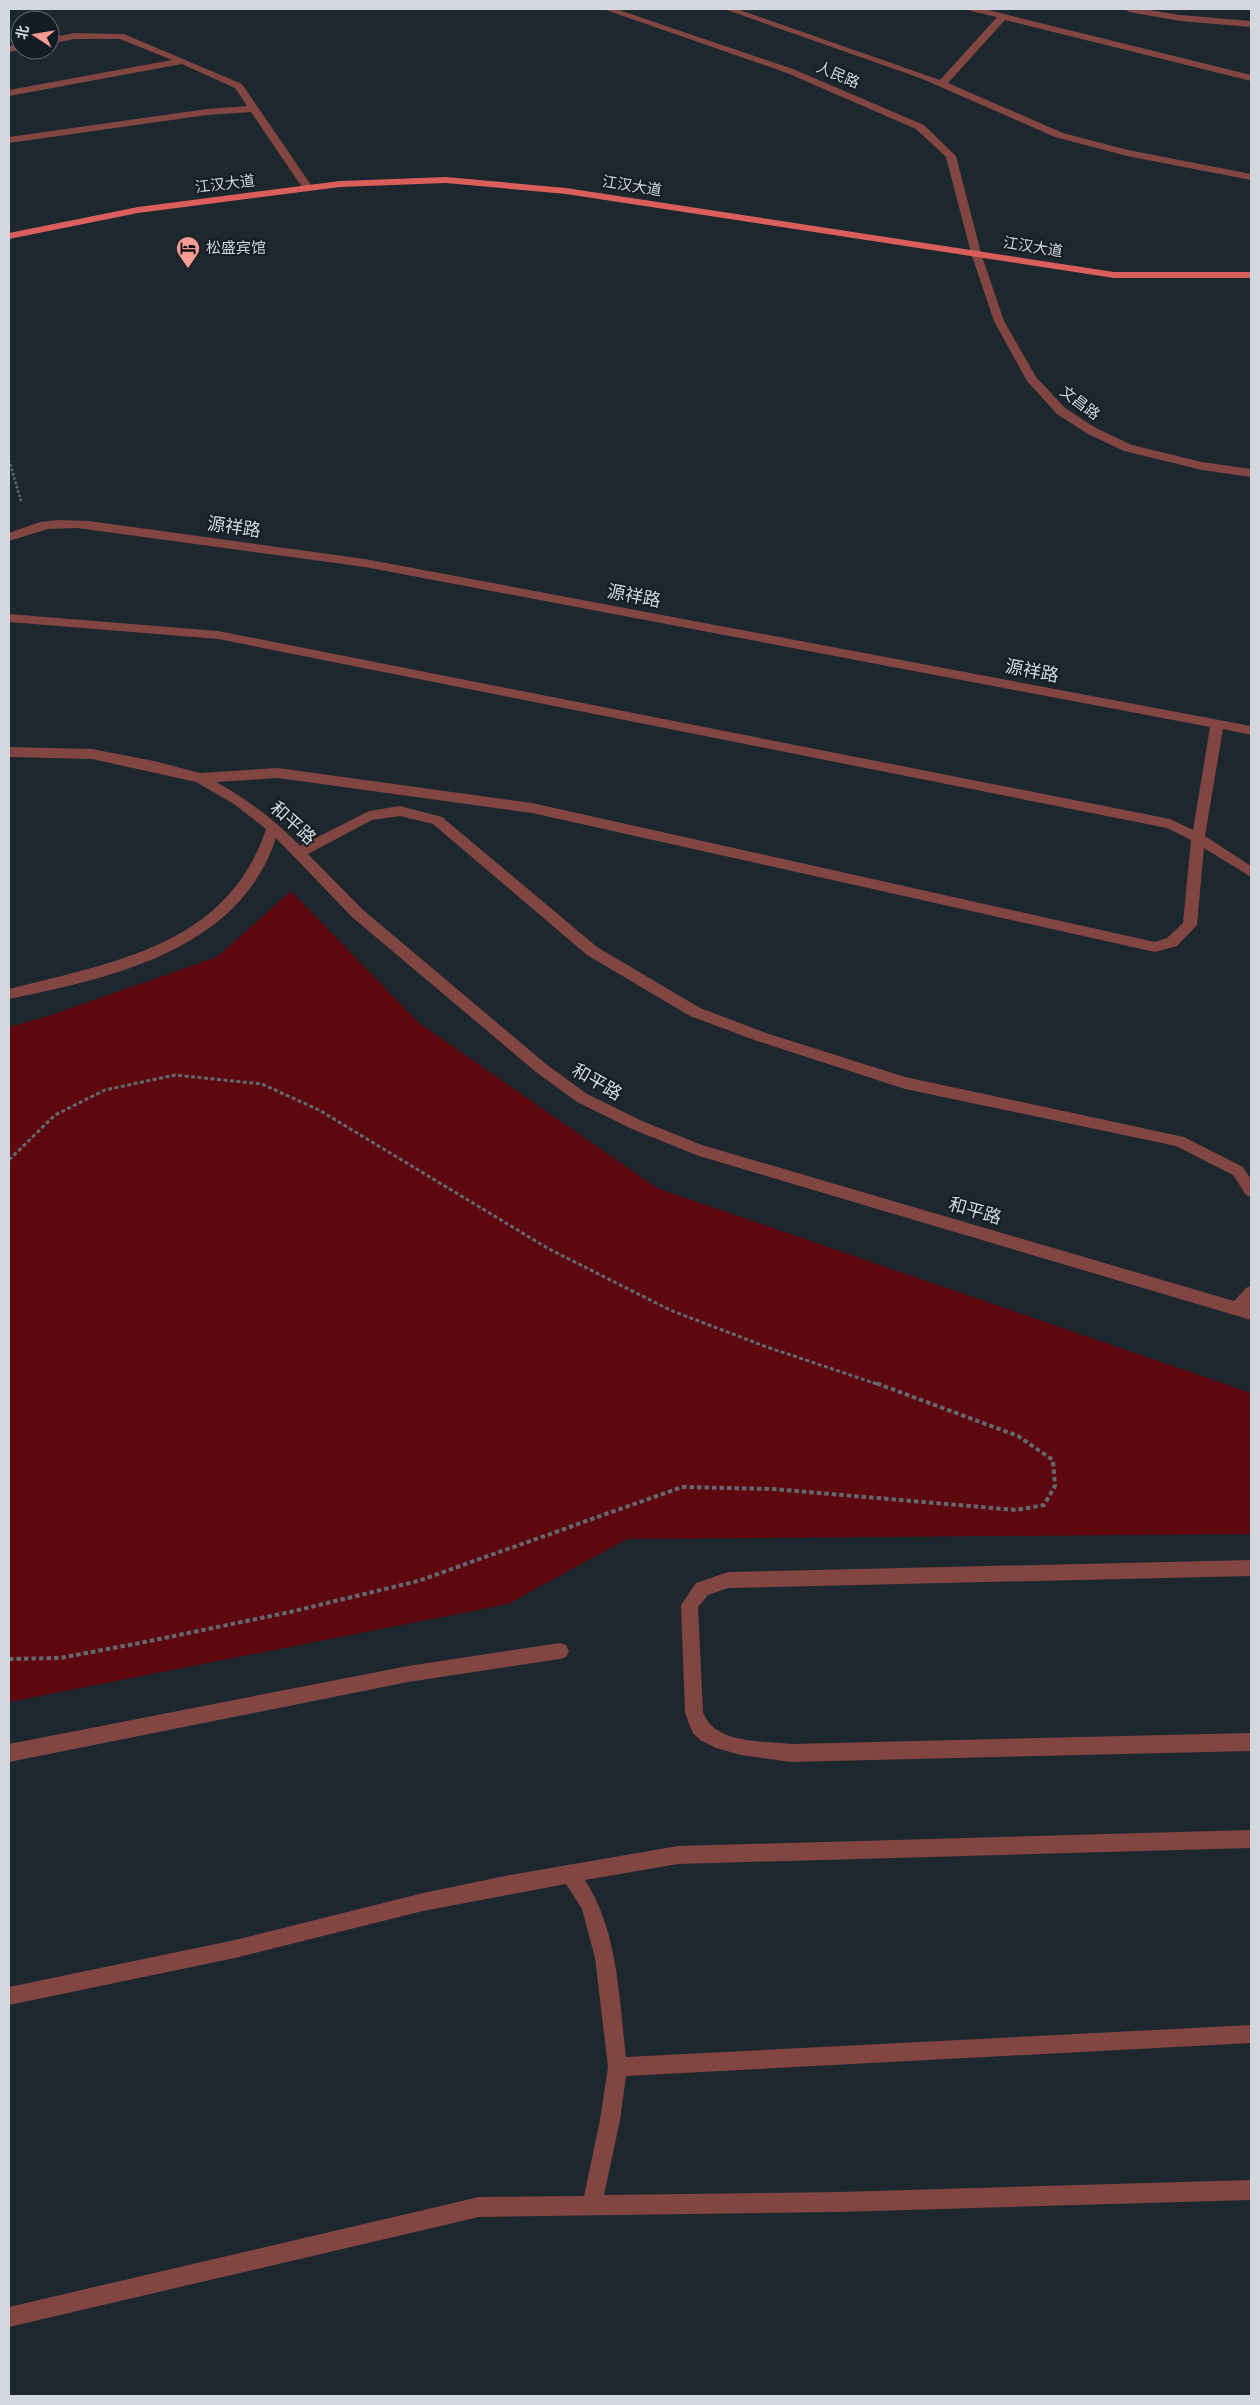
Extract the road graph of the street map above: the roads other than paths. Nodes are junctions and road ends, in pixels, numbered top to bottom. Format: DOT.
graph roads {
  1 [pos="608,9"];
  2 [pos="728,9"];
  3 [pos="974,9"];
  4 [pos="1129,9"];
  5 [pos="1002,17"];
  6 [pos="1251,24"];
  7 [pos="60,39"];
  8 [pos="182,61"];
  9 [pos="1251,78"];
  10 [pos="941,85"];
  11 [pos="9,93"];
  12 [pos="254,109"];
  13 [pos="9,140"];
  14 [pos="1251,177"];
  15 [pos="308,188"];
  16 [pos="9,236"];
  17 [pos="976,253"];
  18 [pos="1251,275"];
  19 [pos="1251,473"];
  20 [pos="9,537"];
  21 [pos="9,618"];
  22 [pos="1217,724"];
  23 [pos="1251,730"];
  24 [pos="9,752"];
  25 [pos="200,778"];
  26 [pos="273,827"];
  27 [pos="1198,838"];
  28 [pos="299,853"];
  29 [pos="1251,872"];
  30 [pos="9,994"];
  31 [pos="1251,1191"];
  32 [pos="1251,1293"];
  33 [pos="1245,1311"];
  34 [pos="1251,1568"];
  35 [pos="560,1651"];
  36 [pos="1251,1742"];
  37 [pos="9,1753"];
  38 [pos="1251,1839"];
  39 [pos="570,1874"];
  40 [pos="9,1996"];
  41 [pos="1251,2034"];
  42 [pos="618,2067"];
  43 [pos="1251,2190"];
  44 [pos="592,2204"];
  45 [pos="9,2317"];
  1 -- 17 [label="street, 人民路"];
  2 -- 10 [label="street"];
  3 -- 5 [label="street"];
  4 -- 6 [label="street"];
  5 -- 9 [label="street"];
  5 -- 10 [label="street"];
  7 -- 8 [label="street"];
  8 -- 11 [label="street"];
  8 -- 12 [label="street"];
  10 -- 14 [label="street"];
  12 -- 13 [label="street"];
  12 -- 15 [label="street"];
  15 -- 16 [label="main road, 江汉大道"];
  15 -- 17 [label="main road, 江汉大道"];
  17 -- 18 [label="main road, 江汉大道"];
  17 -- 19 [label="street, 文昌路"];
  20 -- 22 [label="street, 源祥路"];
  21 -- 27 [label="street"];
  22 -- 23 [label="street, 源祥路"];
  22 -- 27 [label="street"];
  24 -- 25 [label="street, 和平路"];
  25 -- 26 [label="street, 和平路"];
  25 -- 27 [label="street"];
  26 -- 28 [label="street, 和平路"];
  26 -- 30 [label="street"];
  27 -- 29 [label="street"];
  28 -- 31 [label="street"];
  28 -- 33 [label="street, 和平路"];
  32 -- 33 [label="street"];
  34 -- 36 [label="street"];
  35 -- 37 [label="street"];
  38 -- 39 [label="street"];
  39 -- 40 [label="street"];
  39 -- 42 [label="street"];
  41 -- 42 [label="street"];
  42 -- 44 [label="street"];
  43 -- 44 [label="street"];
  44 -- 45 [label="street"];
}
